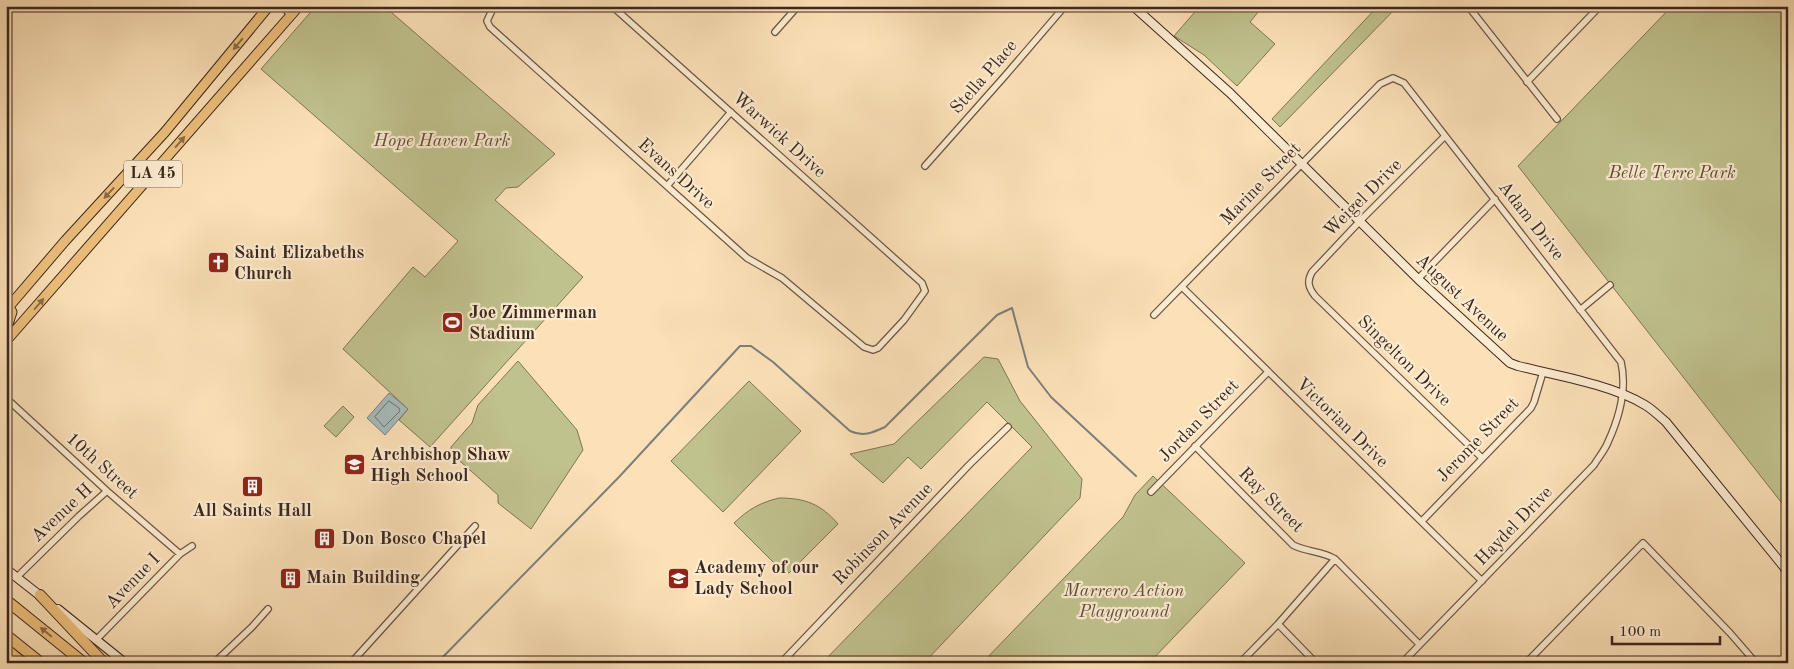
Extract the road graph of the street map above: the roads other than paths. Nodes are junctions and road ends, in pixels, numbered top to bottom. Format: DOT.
graph roads {
  1 [pos="269,6"];
  2 [pos="283,6"];
  3 [pos="299,6"];
  4 [pos="612,6"];
  5 [pos="798,6"];
  6 [pos="1064,6"];
  7 [pos="1133,6"];
  8 [pos="1468,6"];
  9 [pos="1600,6"];
  10 [pos="493,7"];
  11 [pos="292,14"];
  12 [pos="775,32"];
  13 [pos="1393,78"];
  14 [pos="1527,82"];
  15 [pos="731,112"];
  16 [pos="1557,118"];
  17 [pos="1446,136"];
  18 [pos="1301,165"];
  19 [pos="924,166"];
  20 [pos="667,186"];
  21 [pos="1495,199"];
  22 [pos="1360,221"];
  23 [pos="1418,279"];
  24 [pos="1308,284"];
  25 [pos="1610,285"];
  26 [pos="1182,287"];
  27 [pos="8,308"];
  28 [pos="1580,310"];
  29 [pos="1154,315"];
  30 [pos="6,325"];
  31 [pos="6,341"];
  32 [pos="864,347"];
  33 [pos="1268,372"];
  34 [pos="1543,372"];
  35 [pos="1622,394"];
  36 [pos="6,398"];
  37 [pos="1008,427"];
  38 [pos="1195,446"];
  39 [pos="1482,458"];
  40 [pos="107,491"];
  41 [pos="1151,492"];
  42 [pos="1422,521"];
  43 [pos="476,526"];
  44 [pos="192,546"];
  45 [pos="180,554"];
  46 [pos="1335,559"];
  47 [pos="6,569"];
  48 [pos="1788,572"];
  49 [pos="17,577"];
  50 [pos="1482,581"];
  51 [pos="40,596"];
  52 [pos="6,600"];
  53 [pos="268,609"];
  54 [pos="1278,624"];
  55 [pos="6,635"];
  56 [pos="96,639"];
  57 [pos="1419,644"];
  58 [pos="6,649"];
  59 [pos="102,661"];
  60 [pos="23,663"];
  61 [pos="42,663"];
  62 [pos="84,663"];
  63 [pos="125,663"];
  64 [pos="214,663"];
  65 [pos="351,663"];
  66 [pos="781,663"];
  67 [pos="1240,663"];
  68 [pos="1316,663"];
  69 [pos="1402,663"];
  70 [pos="1526,663"];
  71 [pos="1756,663"];
  1 -- 27 [label="main road, LA 45, one-way"];
  2 -- 11 [label="street"];
  3 -- 11 [label="main road, LA 45"];
  4 -- 15 [label="street, Warwick Drive"];
  5 -- 12 [label="street"];
  6 -- 19 [label="street, Stella Place"];
  7 -- 18 [label="street, August Avenue"];
  8 -- 14 [label="street"];
  9 -- 14 [label="street"];
  10 -- 20 [label="street, Evans Drive"];
  31 -- 11 [label="main road, LA 45, one-way"];
  13 -- 17 [label="street, Adam Drive"];
  13 -- 18 [label="street, Marine Street"];
  14 -- 16 [label="street"];
  15 -- 20 [label="street"];
  15 -- 32 [label="street, Warwick Drive"];
  17 -- 21 [label="street, Adam Drive"];
  17 -- 22 [label="street, Weigel Drive"];
  18 -- 22 [label="street, August Avenue"];
  18 -- 26 [label="street, Marine Street"];
  20 -- 32 [label="street, Evans Drive"];
  21 -- 23 [label="street"];
  21 -- 28 [label="street, Adam Drive"];
  22 -- 23 [label="street, August Avenue"];
  22 -- 24 [label="street, Weigel Drive"];
  23 -- 34 [label="street, August Avenue"];
  24 -- 39 [label="street, Singelton Drive"];
  25 -- 28 [label="street"];
  26 -- 29 [label="street, Marine Street"];
  26 -- 33 [label="street, Victorian Drive"];
  27 -- 30 [label="main road"];
  28 -- 35 [label="street, Adam Drive"];
  33 -- 38 [label="street, Jordan Street"];
  33 -- 42 [label="street, Victorian Drive"];
  34 -- 35 [label="street, August Avenue"];
  34 -- 39 [label="street, Jerome Street"];
  35 -- 48 [label="street, August Avenue"];
  35 -- 50 [label="street, Haydel Drive"];
  36 -- 40 [label="street, 10th Street"];
  37 -- 66 [label="street, Robinson Avenue"];
  38 -- 41 [label="street, Jordan Street"];
  38 -- 46 [label="street, Ray Street"];
  39 -- 42 [label="street, Jerome Street"];
  40 -- 45 [label="street, 10th Street"];
  40 -- 49 [label="street, Avenue H"];
  42 -- 50 [label="street, Victorian Drive"];
  43 -- 65 [label="street"];
  44 -- 45 [label="street, Avenue I"];
  45 -- 56 [label="street, Avenue I"];
  46 -- 54 [label="street"];
  46 -- 57 [label="street, Ray Street"];
  47 -- 49 [label="street"];
  49 -- 51 [label="street"];
  50 -- 57 [label="street, Haydel Drive"];
  51 -- 56 [label="street"];
  51 -- 59 [label="highway"];
  62 -- 52 [label="highway, one-way"];
  53 -- 64 [label="street"];
  54 -- 67 [label="street"];
  54 -- 68 [label="street"];
  55 -- 61 [label="highway"];
  56 -- 63 [label="street"];
  57 -- 69 [label="street, Haydel Drive"];
  58 -- 60 [label="highway"];
  70 -- 71 [label="street"];
}
